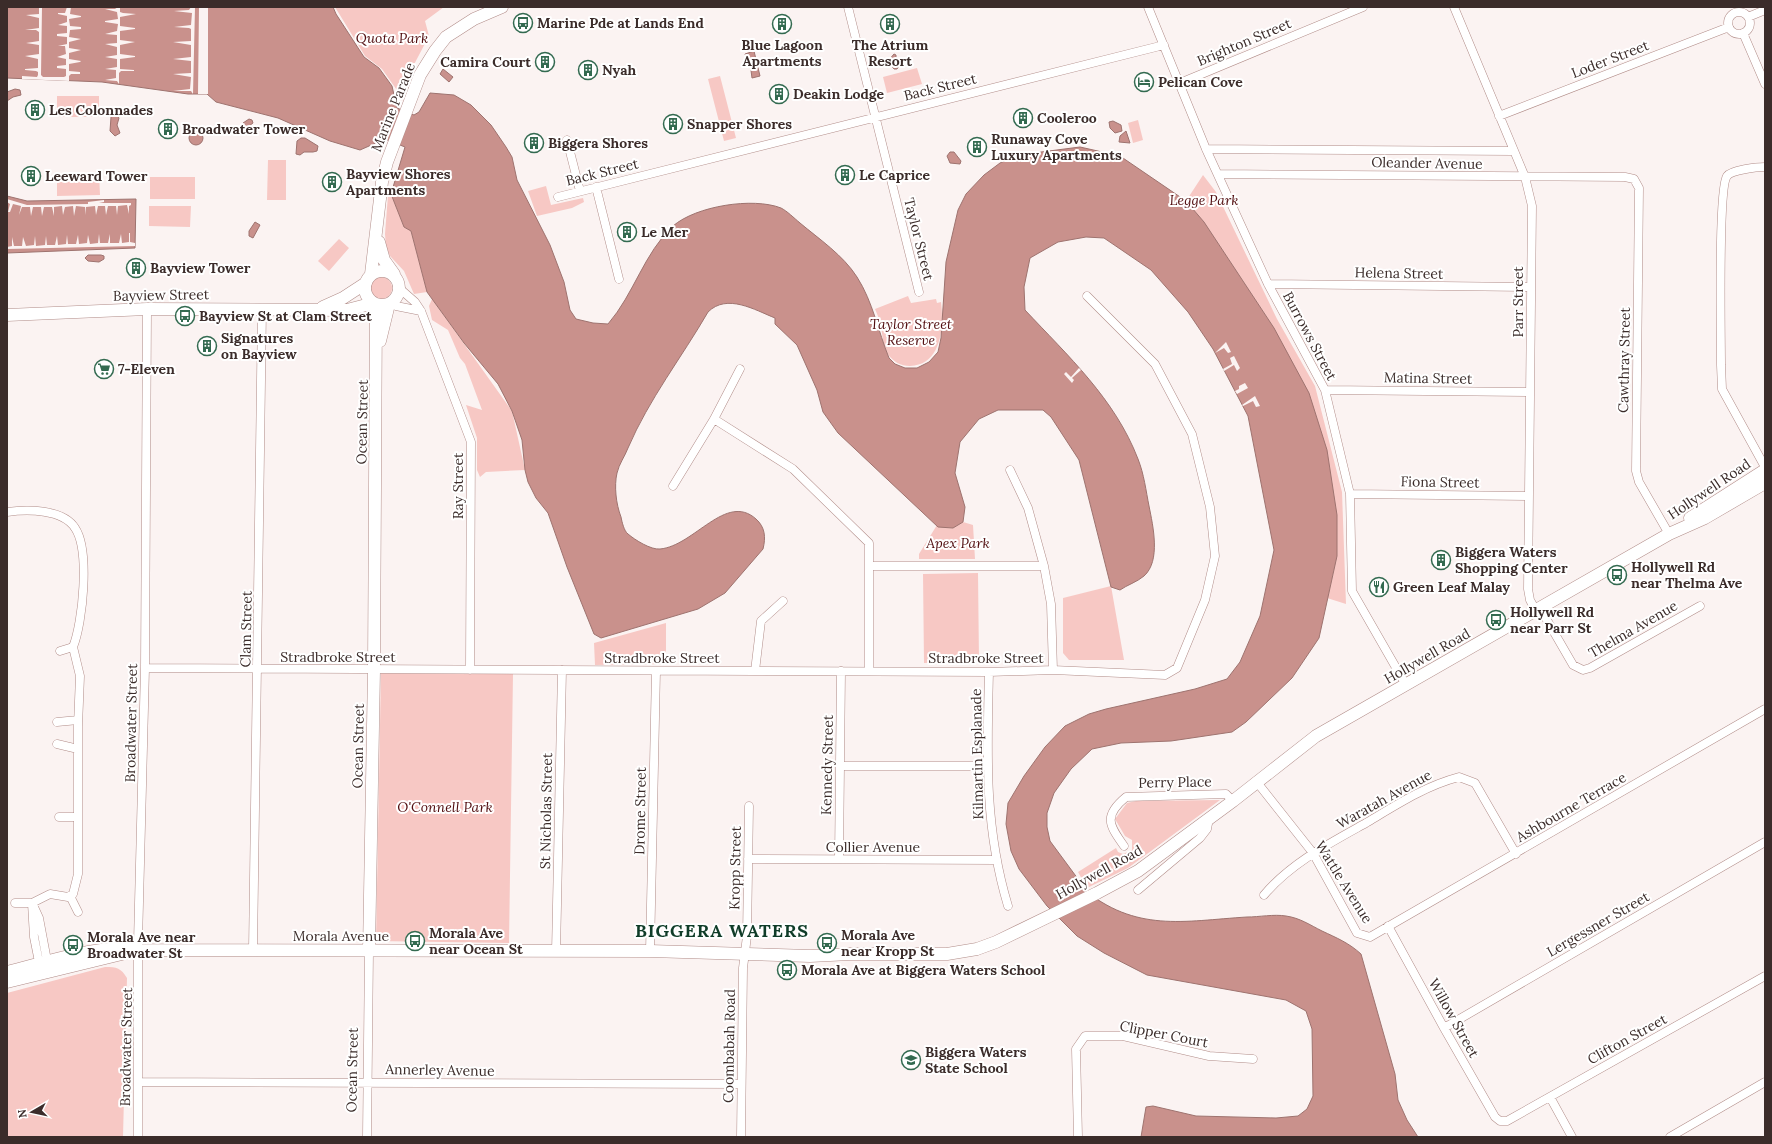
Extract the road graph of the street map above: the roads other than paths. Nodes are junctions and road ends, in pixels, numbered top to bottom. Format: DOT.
graph roads {
  1 [pos="502,7"];
  2 [pos="848,7"];
  3 [pos="1148,7"];
  4 [pos="1363,7"];
  5 [pos="1454,7"];
  6 [pos="1734,10"];
  7 [pos="1765,10"];
  8 [pos="1748,17"];
  9 [pos="1729,27"];
  10 [pos="1743,33"];
  11 [pos="1164,45"];
  12 [pos="1180,83"];
  13 [pos="1765,84"];
  14 [pos="876,116"];
  15 [pos="1499,116"];
  16 [pos="567,140"];
  17 [pos="1206,149"];
  18 [pos="1514,151"];
  19 [pos="1765,167"];
  20 [pos="1218,174"];
  21 [pos="1525,177"];
  22 [pos="1634,179"];
  23 [pos="596,187"];
  24 [pos="580,191"];
  25 [pos="558,197"];
  26 [pos="377,233"];
  27 [pos="394,274"];
  28 [pos="619,278"];
  29 [pos="368,279"];
  30 [pos="1268,284"];
  31 [pos="1530,287"];
  32 [pos="399,288"];
  33 [pos="919,292"];
  34 [pos="1088,296"];
  35 [pos="375,303"];
  36 [pos="390,303"];
  37 [pos="147,309"];
  38 [pos="262,309"];
  39 [pos="316,309"];
  40 [pos="346,310"];
  41 [pos="420,311"];
  42 [pos="7,316"];
  43 [pos="375,327"];
  44 [pos="377,356"];
  45 [pos="740,369"];
  46 [pos="1325,390"];
  47 [pos="1530,392"];
  48 [pos="714,419"];
  49 [pos="1765,468"];
  50 [pos="1010,470"];
  51 [pos="1765,483"];
  52 [pos="673,486"];
  53 [pos="1350,494"];
  54 [pos="1529,496"];
  55 [pos="7,512"];
  56 [pos="1669,534"];
  57 [pos="870,566"];
  58 [pos="1044,566"];
  59 [pos="783,601"];
  60 [pos="1700,606"];
  61 [pos="1538,609"];
  62 [pos="73,647"];
  63 [pos="60,651"];
  64 [pos="145,668"];
  65 [pos="258,669"];
  66 [pos="374,670"];
  67 [pos="470,670"];
  68 [pos="562,670"];
  69 [pos="1053,670"];
  70 [pos="656,671"];
  71 [pos="755,671"];
  72 [pos="841,671"];
  73 [pos="869,671"];
  74 [pos="988,672"];
  75 [pos="1406,685"];
  76 [pos="1765,709"];
  77 [pos="78,720"];
  78 [pos="57,722"];
  79 [pos="57,744"];
  80 [pos="78,749"];
  81 [pos="840,766"];
  82 [pos="987,766"];
  83 [pos="1256,781"];
  84 [pos="1233,802"];
  85 [pos="749,806"];
  86 [pos="59,817"];
  87 [pos="78,817"];
  88 [pos="1210,818"];
  89 [pos="1765,842"];
  90 [pos="1124,846"];
  91 [pos="1313,853"];
  92 [pos="1516,854"];
  93 [pos="748,859"];
  94 [pos="839,859"];
  95 [pos="997,860"];
  96 [pos="1138,890"];
  97 [pos="1264,894"];
  98 [pos="70,896"];
  99 [pos="16,903"];
  100 [pos="32,903"];
  101 [pos="1008,906"];
  102 [pos="78,912"];
  103 [pos="1388,926"];
  104 [pos="996,942"];
  105 [pos="139,950"];
  106 [pos="253,950"];
  107 [pos="369,951"];
  108 [pos="650,951"];
  109 [pos="556,952"];
  110 [pos="744,955"];
  111 [pos="45,968"];
  112 [pos="7,972"];
  113 [pos="1765,976"];
  114 [pos="7,982"];
  115 [pos="1444,1028"];
  116 [pos="1253,1059"];
  117 [pos="138,1082"];
  118 [pos="367,1082"];
  119 [pos="1765,1082"];
  120 [pos="741,1084"];
  121 [pos="1550,1097"];
  122 [pos="1500,1121"];
  123 [pos="138,1137"];
  124 [pos="367,1137"];
  125 [pos="741,1137"];
  126 [pos="1078,1137"];
  127 [pos="1572,1137"];
  128 [pos="1670,1137"];
  1 -- 26 [label="main road, Marine Parade"];
  2 -- 14 [label="street, Taylor Street"];
  3 -- 11 [label="street, Burrows Street"];
  4 -- 12 [label="street, Brighton Street"];
  5 -- 15 [label="street, Parr Street"];
  6 -- 8 [label="street"];
  6 -- 9 [label="street"];
  7 -- 8 [label="street"];
  8 -- 10 [label="street"];
  9 -- 10 [label="street"];
  9 -- 15 [label="street, Loder Street"];
  10 -- 13 [label="street"];
  11 -- 12 [label="street, Burrows Street"];
  11 -- 14 [label="street, Back Street"];
  12 -- 17 [label="street, Burrows Street"];
  14 -- 23 [label="street, Back Street"];
  14 -- 33 [label="street, Taylor Street"];
  15 -- 18 [label="street, Parr Street"];
  16 -- 24 [label="street"];
  17 -- 18 [label="street, Oleander Avenue"];
  17 -- 20 [label="street, Burrows Street"];
  18 -- 21 [label="street, Parr Street"];
  19 -- 49 [label="street"];
  20 -- 21 [label="street, Oleander Avenue"];
  20 -- 30 [label="street, Burrows Street"];
  21 -- 22 [label="street, Oleander Avenue"];
  21 -- 31 [label="street, Parr Street"];
  22 -- 56 [label="street, Cawthray Street"];
  23 -- 24 [label="street, Back Street"];
  23 -- 28 [label="street"];
  24 -- 25 [label="street, Back Street"];
  26 -- 27 [label="main road, Marine Parade"];
  26 -- 29 [label="main road, Marine Parade"];
  27 -- 29 [label="main road"];
  27 -- 32 [label="main road"];
  29 -- 35 [label="main road"];
  29 -- 39 [label="main road, Bayview Street"];
  30 -- 31 [label="street, Helena Street"];
  30 -- 46 [label="street, Burrows Street"];
  31 -- 47 [label="street, Parr Street"];
  32 -- 36 [label="main road"];
  32 -- 41 [label="street, Ray Street"];
  34 -- 69 [label="street, Stradbroke Street"];
  35 -- 36 [label="main road"];
  35 -- 40 [label="main road, Bayview Street"];
  35 -- 43 [label="main road, Ocean Street"];
  36 -- 41 [label="street"];
  36 -- 44 [label="main road, Ocean Street"];
  37 -- 38 [label="main road, Bayview Street"];
  37 -- 42 [label="main road, Bayview Street"];
  37 -- 64 [label="street, Broadwater Street"];
  38 -- 39 [label="main road, Bayview Street"];
  38 -- 65 [label="street, Clam Street"];
  39 -- 40 [label="main road, Bayview Street"];
  40 -- 43 [label="main road"];
  41 -- 67 [label="street, Ray Street"];
  43 -- 44 [label="main road, Ocean Street"];
  44 -- 66 [label="main road, Ocean Street"];
  45 -- 48 [label="street"];
  46 -- 47 [label="street, Matina Street"];
  46 -- 53 [label="street, Burrows Street"];
  47 -- 54 [label="street, Parr Street"];
  48 -- 52 [label="street"];
  48 -- 57 [label="street"];
  49 -- 56 [label="main road, Hollywell Road"];
  50 -- 58 [label="street"];
  51 -- 56 [label="main road, Hollywell Road"];
  53 -- 54 [label="street, Fiona Street"];
  53 -- 75 [label="street, Burrows Street"];
  54 -- 61 [label="street, Parr Street"];
  55 -- 62 [label="street"];
  56 -- 61 [label="main road, Hollywell Road"];
  57 -- 58 [label="street"];
  57 -- 73 [label="street"];
  58 -- 69 [label="street"];
  59 -- 71 [label="street"];
  60 -- 61 [label="street, Thelma Avenue"];
  61 -- 75 [label="main road, Hollywell Road"];
  62 -- 63 [label="street"];
  62 -- 77 [label="street"];
  64 -- 65 [label="street, Stradbroke Street"];
  64 -- 105 [label="street, Broadwater Street"];
  65 -- 66 [label="street, Stradbroke Street"];
  65 -- 106 [label="street, Clam Street"];
  66 -- 67 [label="street, Stradbroke Street"];
  66 -- 107 [label="main road, Ocean Street"];
  67 -- 68 [label="street, Stradbroke Street"];
  68 -- 70 [label="street, Stradbroke Street"];
  68 -- 109 [label="street, St Nicholas Street"];
  69 -- 74 [label="street, Stradbroke Street"];
  70 -- 71 [label="street, Stradbroke Street"];
  70 -- 108 [label="street, Drome Street"];
  71 -- 72 [label="street, Stradbroke Street"];
  72 -- 73 [label="street, Stradbroke Street"];
  72 -- 81 [label="street, Kennedy Street"];
  73 -- 74 [label="street, Stradbroke Street"];
  74 -- 82 [label="street, Kilmartin Esplanade"];
  75 -- 83 [label="main road, Hollywell Road"];
  76 -- 92 [label="street, Ashbourne Terrace"];
  77 -- 78 [label="street"];
  77 -- 80 [label="street"];
  79 -- 80 [label="street"];
  80 -- 87 [label="street"];
  81 -- 82 [label="street"];
  81 -- 94 [label="street, Kennedy Street"];
  82 -- 95 [label="street, Kilmartin Esplanade"];
  83 -- 84 [label="main road, Hollywell Road"];
  83 -- 91 [label="street, Wattle Avenue"];
  84 -- 88 [label="main road, Hollywell Road"];
  84 -- 90 [label="street, Perry Place"];
  85 -- 93 [label="street, Kropp Street"];
  86 -- 87 [label="street"];
  87 -- 98 [label="street"];
  88 -- 96 [label="street, Hollywell Road"];
  88 -- 104 [label="main road, Hollywell Road"];
  89 -- 115 [label="street, Lergessner Street"];
  91 -- 92 [label="street, Waratah Avenue"];
  91 -- 97 [label="street, Waratah Avenue"];
  91 -- 103 [label="street, Wattle Avenue"];
  92 -- 103 [label="street, Ashbourne Terrace"];
  93 -- 94 [label="street, Collier Avenue"];
  93 -- 110 [label="street, Kropp Street"];
  94 -- 95 [label="street, Collier Avenue"];
  95 -- 101 [label="street, Kilmartin Esplanade"];
  98 -- 100 [label="street"];
  98 -- 102 [label="street"];
  99 -- 100 [label="street"];
  100 -- 111 [label="street"];
  103 -- 115 [label="street, Willow Street"];
  104 -- 110 [label="main road, Morala Avenue"];
  105 -- 106 [label="main road, Morala Avenue"];
  105 -- 111 [label="main road, Morala Avenue"];
  105 -- 117 [label="street, Broadwater Street"];
  106 -- 107 [label="main road, Morala Avenue"];
  107 -- 109 [label="main road, Morala Avenue"];
  107 -- 118 [label="street, Ocean Street"];
  108 -- 109 [label="main road, Morala Avenue"];
  108 -- 110 [label="main road, Morala Avenue"];
  110 -- 120 [label="street, Coombabah Road"];
  111 -- 112 [label="main road, Morala Avenue"];
  111 -- 114 [label="main road, Morala Avenue"];
  113 -- 121 [label="street, Clifton Street"];
  115 -- 122 [label="street, Willow Street"];
  116 -- 126 [label="street, Clipper Court"];
  117 -- 118 [label="street, Annerley Avenue"];
  117 -- 123 [label="street, Broadwater Street"];
  118 -- 120 [label="street, Annerley Avenue"];
  118 -- 124 [label="street, Ocean Street"];
  119 -- 128 [label="street"];
  120 -- 125 [label="street, Coombabah Road"];
  121 -- 122 [label="street, Clifton Street"];
  121 -- 127 [label="street"];
}
